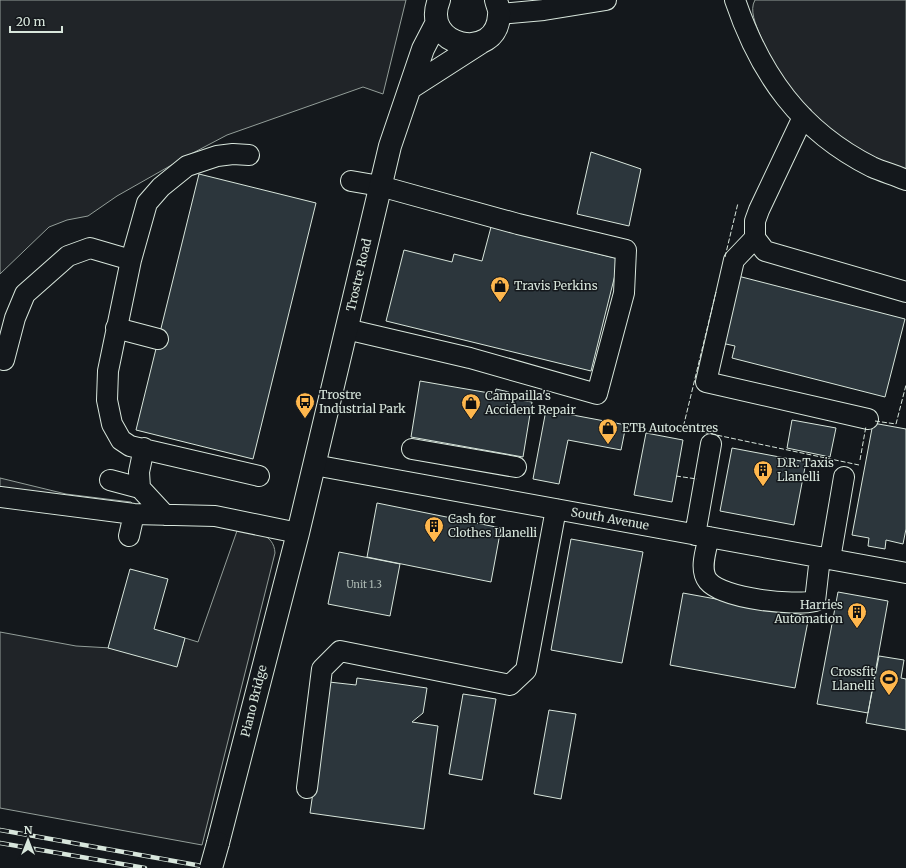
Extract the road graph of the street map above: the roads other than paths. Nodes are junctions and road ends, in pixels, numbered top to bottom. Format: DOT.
graph roads {
  1 [pos="439,0"];
  2 [pos="604,0"];
  3 [pos="735,0"];
  4 [pos="498,7"];
  5 [pos="439,26"];
  6 [pos="471,43"];
  7 [pos="410,88"];
  8 [pos="803,117"];
  9 [pos="249,155"];
  10 [pos="906,180"];
  11 [pos="351,181"];
  12 [pos="380,186"];
  13 [pos="754,238"];
  14 [pos="131,260"];
  15 [pos="906,292"];
  16 [pos="116,328"];
  17 [pos="346,329"];
  18 [pos="158,339"];
  19 [pos="0,359"];
  20 [pos="868,418"];
  21 [pos="712,444"];
  22 [pos="144,448"];
  23 [pos="412,449"];
  24 [pos="450,455"];
  25 [pos="314,465"];
  26 [pos="516,467"];
  27 [pos="259,476"];
  28 [pos="844,477"];
  29 [pos="110,480"];
  30 [pos="140,488"];
  31 [pos="443,489"];
  32 [pos="0,497"];
  33 [pos="556,509"];
  34 [pos="134,514"];
  35 [pos="165,515"];
  36 [pos="298,533"];
  37 [pos="129,536"];
  38 [pos="702,536"];
  39 [pos="825,558"];
  40 [pos="906,573"];
  41 [pos="307,788"];
  42 [pos="211,868"];
  1 -- 5 [label="main road, Trostre Road"];
  2 -- 4 [label="street"];
  3 -- 8 [label="street"];
  4 -- 6 [label="main road"];
  5 -- 6 [label="main road"];
  5 -- 7 [label="main road, Trostre Road"];
  6 -- 7 [label="main road"];
  7 -- 12 [label="main road, Trostre Road"];
  8 -- 10 [label="street"];
  8 -- 13 [label="street"];
  9 -- 14 [label="street"];
  11 -- 12 [label="street"];
  12 -- 17 [label="main road, Trostre Road"];
  12 -- 17 [label="street"];
  13 -- 15 [label="street"];
  13 -- 20 [label="street"];
  14 -- 16 [label="street"];
  14 -- 19 [label="street"];
  16 -- 18 [label="street"];
  16 -- 22 [label="street"];
  17 -- 25 [label="main road, Trostre Road"];
  21 -- 38 [label="street"];
  22 -- 27 [label="street"];
  22 -- 30 [label="street"];
  23 -- 24 [label="street"];
  24 -- 26 [label="street"];
  24 -- 31 [label="street"];
  25 -- 31 [label="street, South Avenue"];
  25 -- 36 [label="main road, Trostre Road"];
  28 -- 39 [label="street"];
  29 -- 30 [label="street"];
  30 -- 35 [label="street"];
  31 -- 33 [label="street, South Avenue"];
  32 -- 34 [label="street"];
  33 -- 38 [label="street, South Avenue"];
  33 -- 41 [label="street"];
  34 -- 35 [label="street"];
  34 -- 37 [label="street"];
  35 -- 36 [label="street"];
  36 -- 42 [label="main road, Piano Bridge, bridge"];
  38 -- 39 [label="street, South Avenue"];
  38 -- 39 [label="street"];
  39 -- 40 [label="street, South Avenue"];
}
